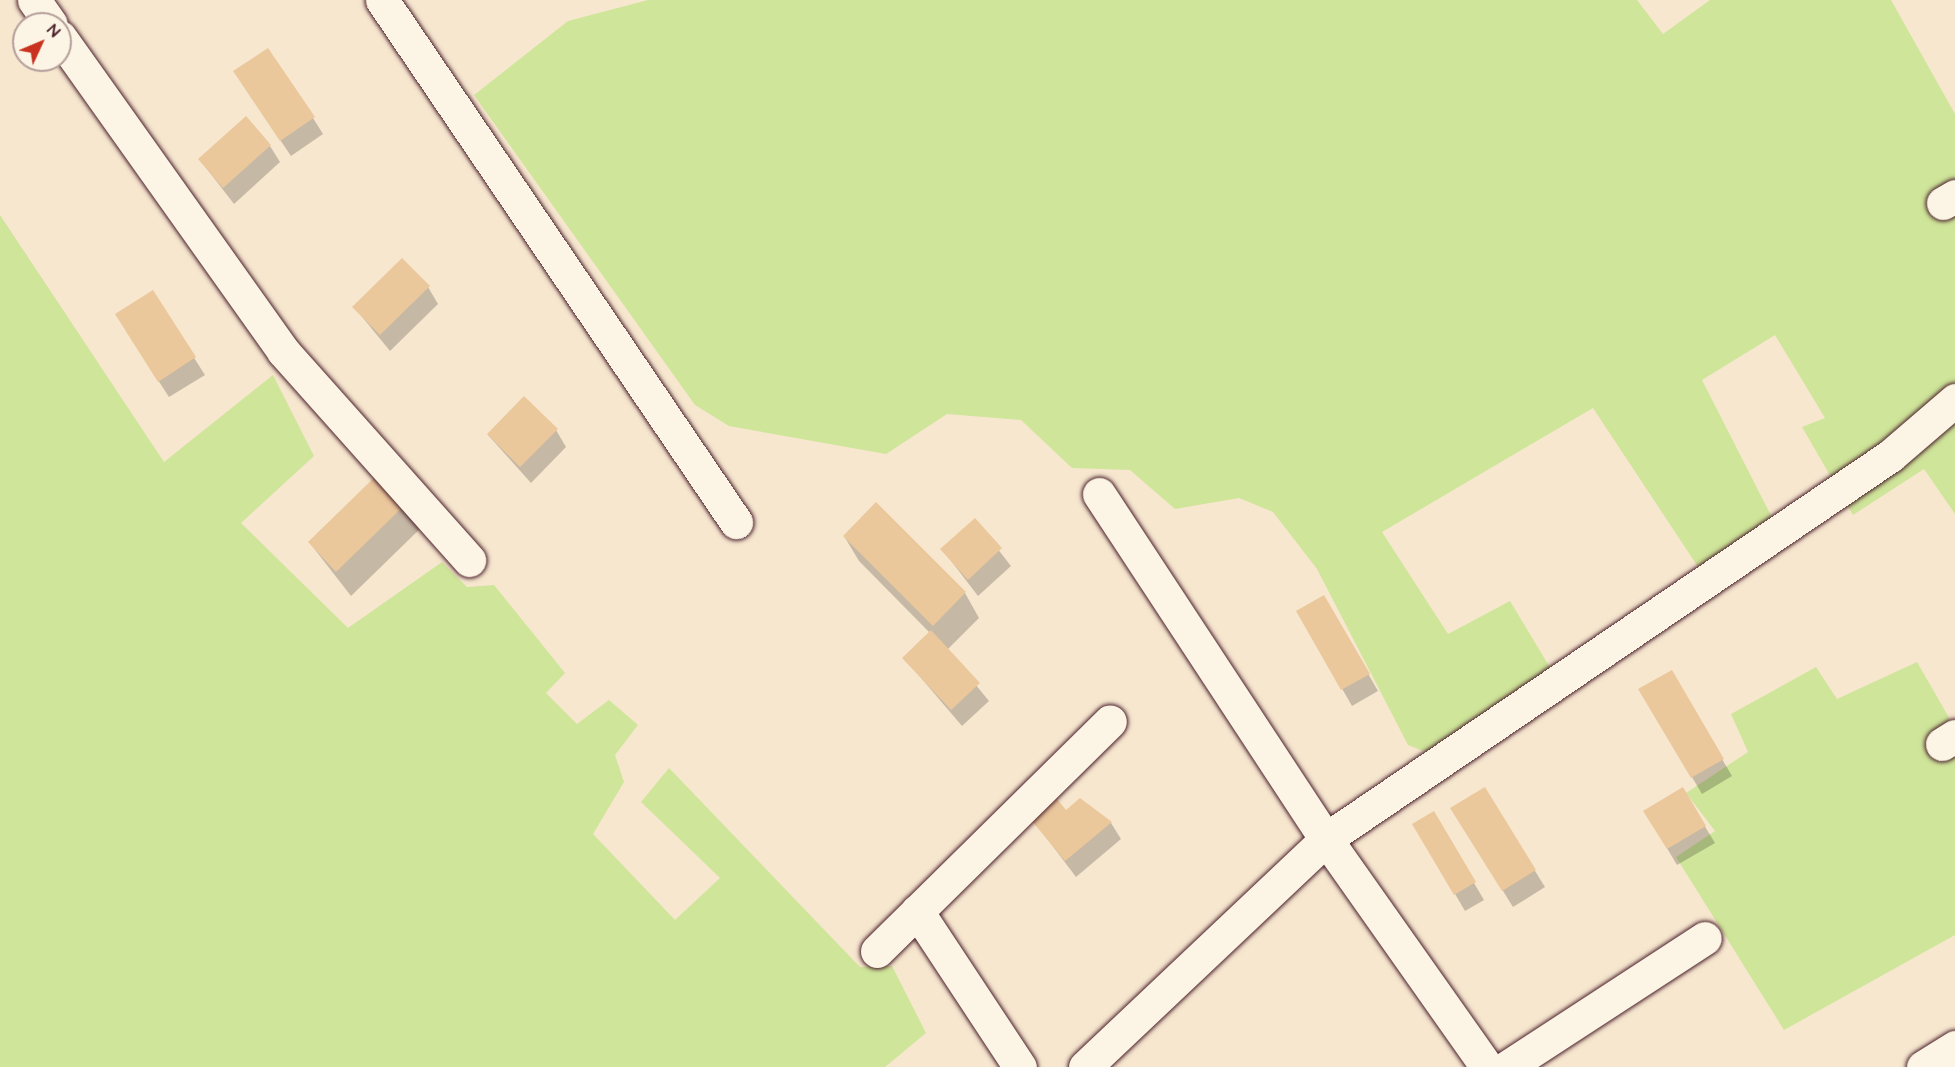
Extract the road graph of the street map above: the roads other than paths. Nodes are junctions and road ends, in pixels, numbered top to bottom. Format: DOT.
graph roads {
  1 [pos="382,0"];
  2 [pos="72,54"];
  3 [pos="1955,400"];
  4 [pos="1099,494"];
  5 [pos="736,522"];
  6 [pos="469,560"];
  7 [pos="1110,721"];
  8 [pos="1326,839"];
  9 [pos="917,911"];
  10 [pos="1705,938"];
  11 [pos="877,951"];
  12 [pos="1955,1047"];
  13 [pos="1020,1067"];
  14 [pos="1085,1067"];
  15 [pos="1487,1067"];
  16 [pos="1507,1067"];
  17 [pos="1923,1067"];
  1 -- 5 [label="street"];
  2 -- 6 [label="street"];
  3 -- 8 [label="street"];
  4 -- 8 [label="street"];
  7 -- 9 [label="street"];
  8 -- 14 [label="street"];
  8 -- 15 [label="street"];
  9 -- 11 [label="street"];
  9 -- 13 [label="street"];
  10 -- 16 [label="street"];
  12 -- 17 [label="street"];
}
